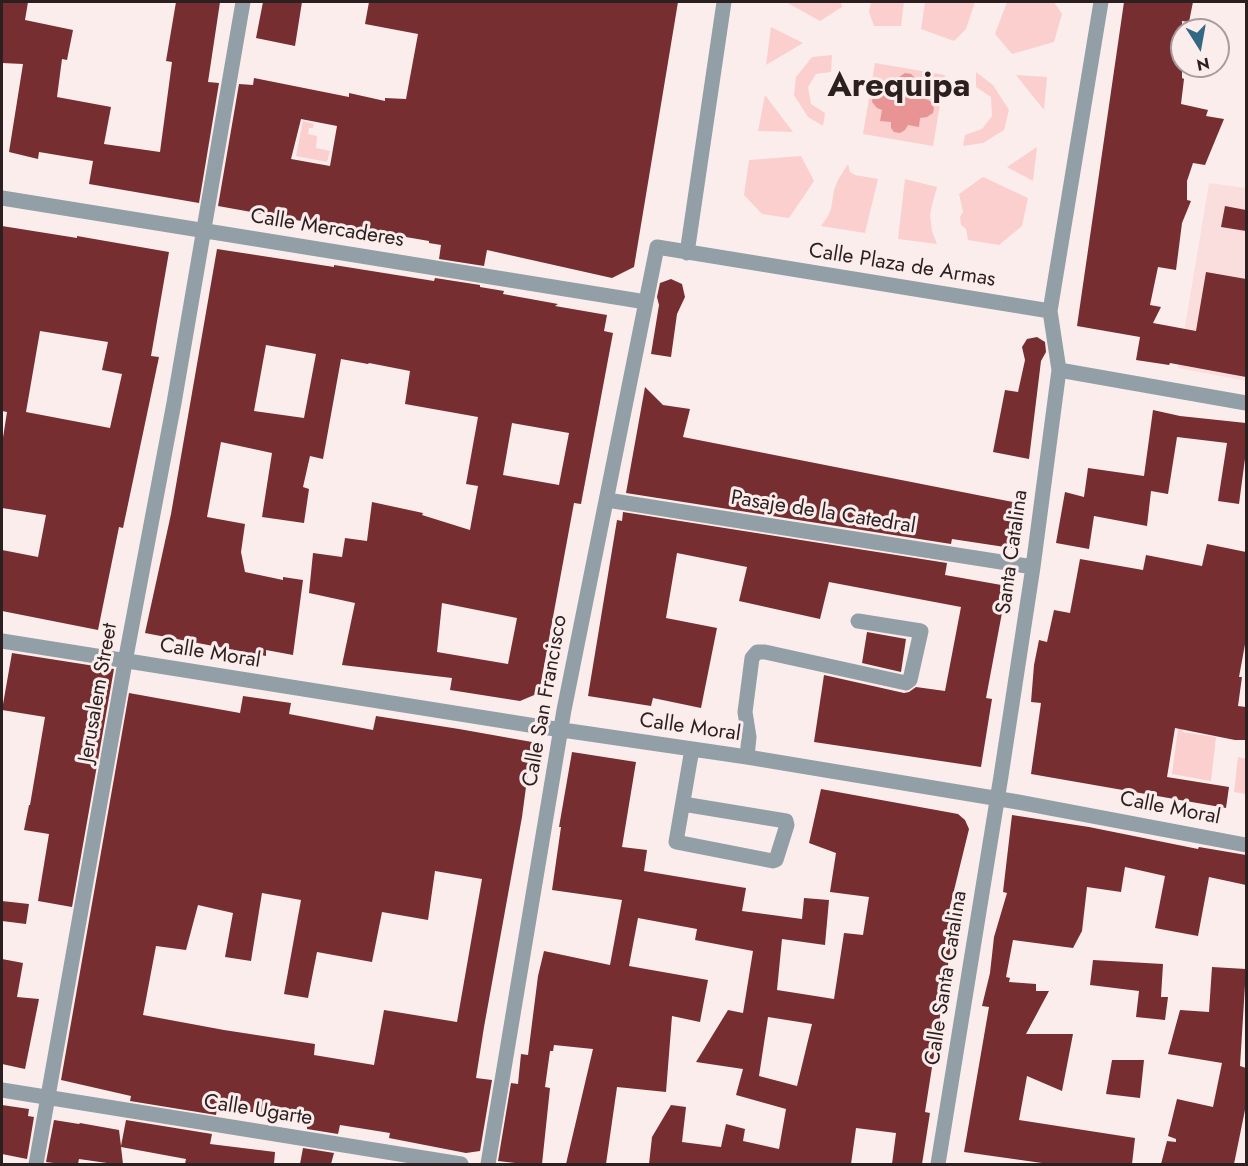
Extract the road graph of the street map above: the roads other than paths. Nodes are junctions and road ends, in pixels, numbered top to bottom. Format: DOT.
graph roads {
  1 [pos="243,2"];
  2 [pos="724,2"];
  3 [pos="1101,2"];
  4 [pos="2,198"];
  5 [pos="203,230"];
  6 [pos="657,247"];
  7 [pos="687,253"];
  8 [pos="646,302"];
  9 [pos="1050,311"];
  10 [pos="1059,370"];
  11 [pos="1246,403"];
  12 [pos="607,500"];
  13 [pos="1034,567"];
  14 [pos="858,621"];
  15 [pos="2,641"];
  16 [pos="125,662"];
  17 [pos="561,730"];
  18 [pos="692,749"];
  19 [pos="747,758"];
  20 [pos="998,799"];
  21 [pos="682,804"];
  22 [pos="1246,845"];
  23 [pos="2,1090"];
  24 [pos="48,1098"];
  25 [pos="36,1164"];
  26 [pos="461,1164"];
  27 [pos="488,1164"];
  28 [pos="938,1164"];
  1 -- 5 [label="street, Jerusalem Street"];
  2 -- 7 [label="street"];
  3 -- 9 [label="street"];
  4 -- 5 [label="street, Calle Mercaderes"];
  5 -- 8 [label="street, Calle Mercaderes"];
  5 -- 16 [label="street, Jerusalem Street"];
  6 -- 7 [label="street, Calle Plaza de Armas"];
  6 -- 8 [label="street, Calle San Francisco"];
  7 -- 9 [label="street, Calle Plaza de Armas"];
  8 -- 12 [label="street, Calle San Francisco"];
  9 -- 10 [label="street, Santa Catalina"];
  10 -- 11 [label="street"];
  10 -- 13 [label="street, Santa Catalina"];
  12 -- 13 [label="street, Pasaje de la Catedral"];
  12 -- 17 [label="street, Calle San Francisco"];
  13 -- 20 [label="street, Santa Catalina"];
  14 -- 19 [label="street"];
  15 -- 16 [label="street, Calle Moral"];
  16 -- 17 [label="street, Calle Moral"];
  16 -- 24 [label="street, Jerusalem Street"];
  17 -- 18 [label="street, Calle Moral"];
  17 -- 27 [label="street, Calle San Francisco"];
  18 -- 19 [label="street, Calle Moral"];
  18 -- 21 [label="street"];
  19 -- 20 [label="street, Calle Moral"];
  20 -- 22 [label="street, Calle Moral"];
  20 -- 28 [label="street, Calle Santa Catalina"];
  21 -- 21 [label="street"];
  23 -- 24 [label="street, Calle Ugarte"];
  24 -- 25 [label="street, Jerusalem Street"];
  24 -- 26 [label="street, Calle Ugarte"];
}
